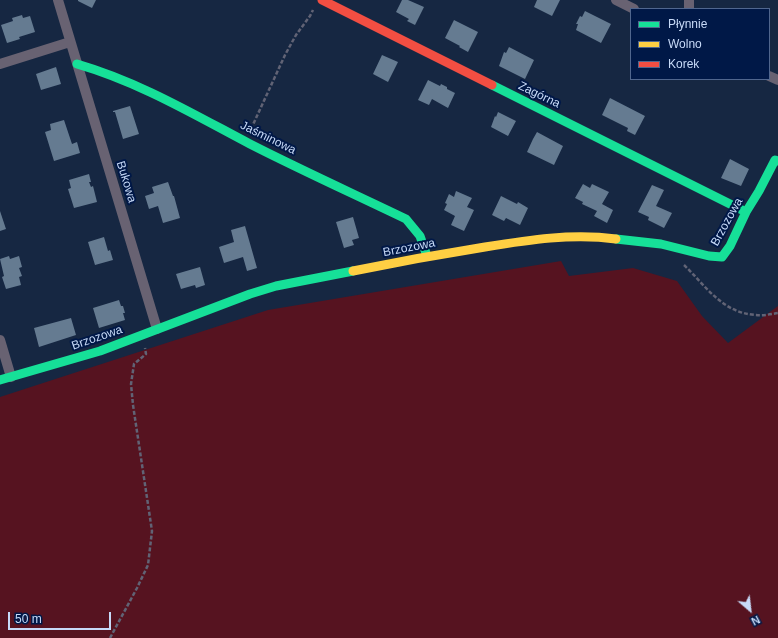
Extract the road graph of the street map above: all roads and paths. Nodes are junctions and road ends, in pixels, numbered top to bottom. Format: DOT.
graph roads {
  1 [pos="58,0"];
  2 [pos="616,0"];
  3 [pos="318,3"];
  4 [pos="632,8"];
  5 [pos="70,42"];
  6 [pos="0,64"];
  7 [pos="77,64"];
  8 [pos="246,141"];
  9 [pos="778,161"];
  10 [pos="746,212"];
  11 [pos="427,256"];
  12 [pos="679,260"];
  13 [pos="778,313"];
  14 [pos="157,329"];
  15 [pos="142,334"];
  16 [pos="0,340"];
  17 [pos="10,377"];
  18 [pos="0,380"];
  19 [pos="110,638"];
  1 -- 5 [label="street, Bukowa"];
  2 -- 4 [label="street"];
  3 -- 8 [label="path"];
  3 -- 10 [label="street, Zagórna"];
  5 -- 6 [label="street"];
  5 -- 7 [label="street, Bukowa"];
  7 -- 8 [label="street, Jaśminowa"];
  7 -- 14 [label="street, Bukowa"];
  8 -- 11 [label="street, Jaśminowa"];
  9 -- 10 [label="street, Brzozowa"];
  10 -- 11 [label="street, Brzozowa"];
  11 -- 14 [label="street, Brzozowa"];
  12 -- 13 [label="path"];
  14 -- 15 [label="street, Brzozowa"];
  15 -- 17 [label="street, Brzozowa"];
  15 -- 19 [label="path"];
  16 -- 17 [label="street"];
  17 -- 18 [label="street, Brzozowa"];
}
